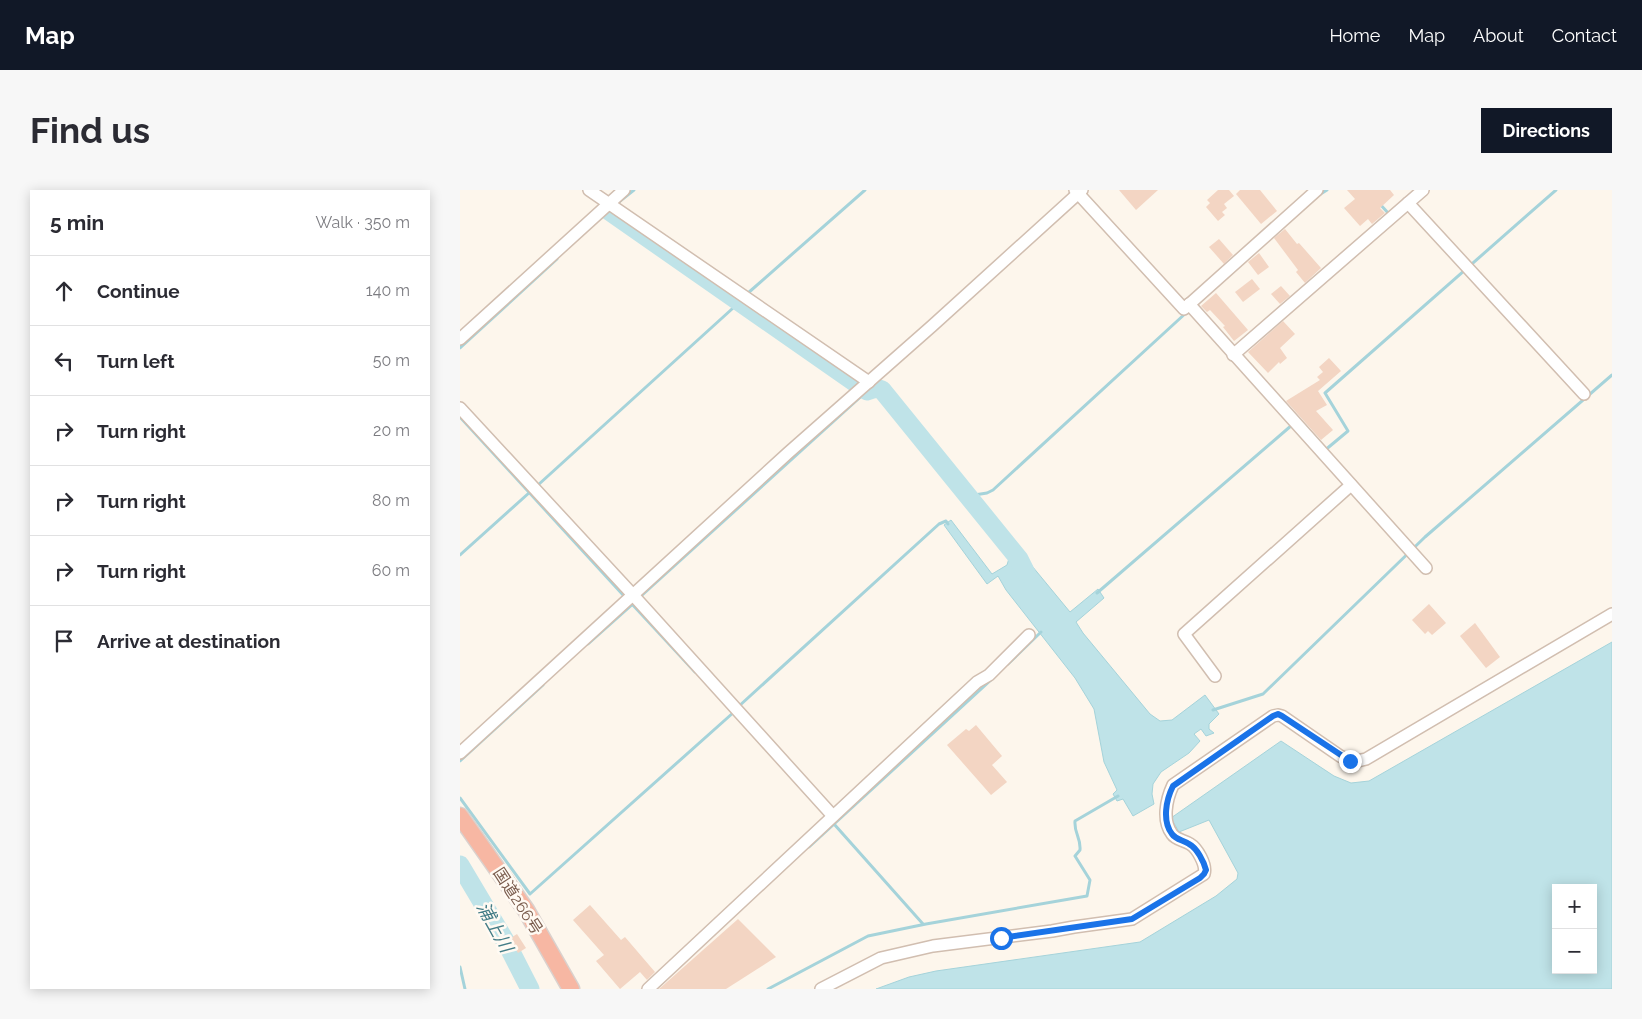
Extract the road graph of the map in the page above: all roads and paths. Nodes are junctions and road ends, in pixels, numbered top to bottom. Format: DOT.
graph roads {
  1 [pos="590,190"];
  2 [pos="624,190"];
  3 [pos="1317,190"];
  4 [pos="1422,190"];
  5 [pos="1078,191"];
  6 [pos="1408,203"];
  7 [pos="609,207"];
  8 [pos="1191,306"];
  9 [pos="460,339"];
  10 [pos="1233,355"];
  11 [pos="865,385"];
  12 [pos="1584,394"];
  13 [pos="460,408"];
  14 [pos="1351,485"];
  15 [pos="1426,568"];
  16 [pos="633,595"];
  17 [pos="1612,614"];
  18 [pos="1029,635"];
  19 [pos="1215,676"];
  20 [pos="460,753"];
  21 [pos="460,816"];
  22 [pos="833,816"];
  23 [pos="571,989"];
  24 [pos="648,989"];
  25 [pos="821,989"];
  1 -- 7 [label="street"];
  2 -- 7 [label="street"];
  3 -- 8 [label="street"];
  4 -- 6 [label="street"];
  5 -- 8 [label="street"];
  5 -- 11 [label="street"];
  6 -- 10 [label="street"];
  6 -- 12 [label="street"];
  7 -- 9 [label="street"];
  7 -- 11 [label="street"];
  8 -- 10 [label="street"];
  10 -- 14 [label="street"];
  11 -- 16 [label="street"];
  13 -- 16 [label="street"];
  14 -- 15 [label="street"];
  14 -- 19 [label="street"];
  16 -- 20 [label="street"];
  16 -- 22 [label="street"];
  17 -- 25 [label="street"];
  18 -- 22 [label="street"];
  21 -- 23 [label="highway, 国道266号"];
  22 -- 24 [label="street"];
}
